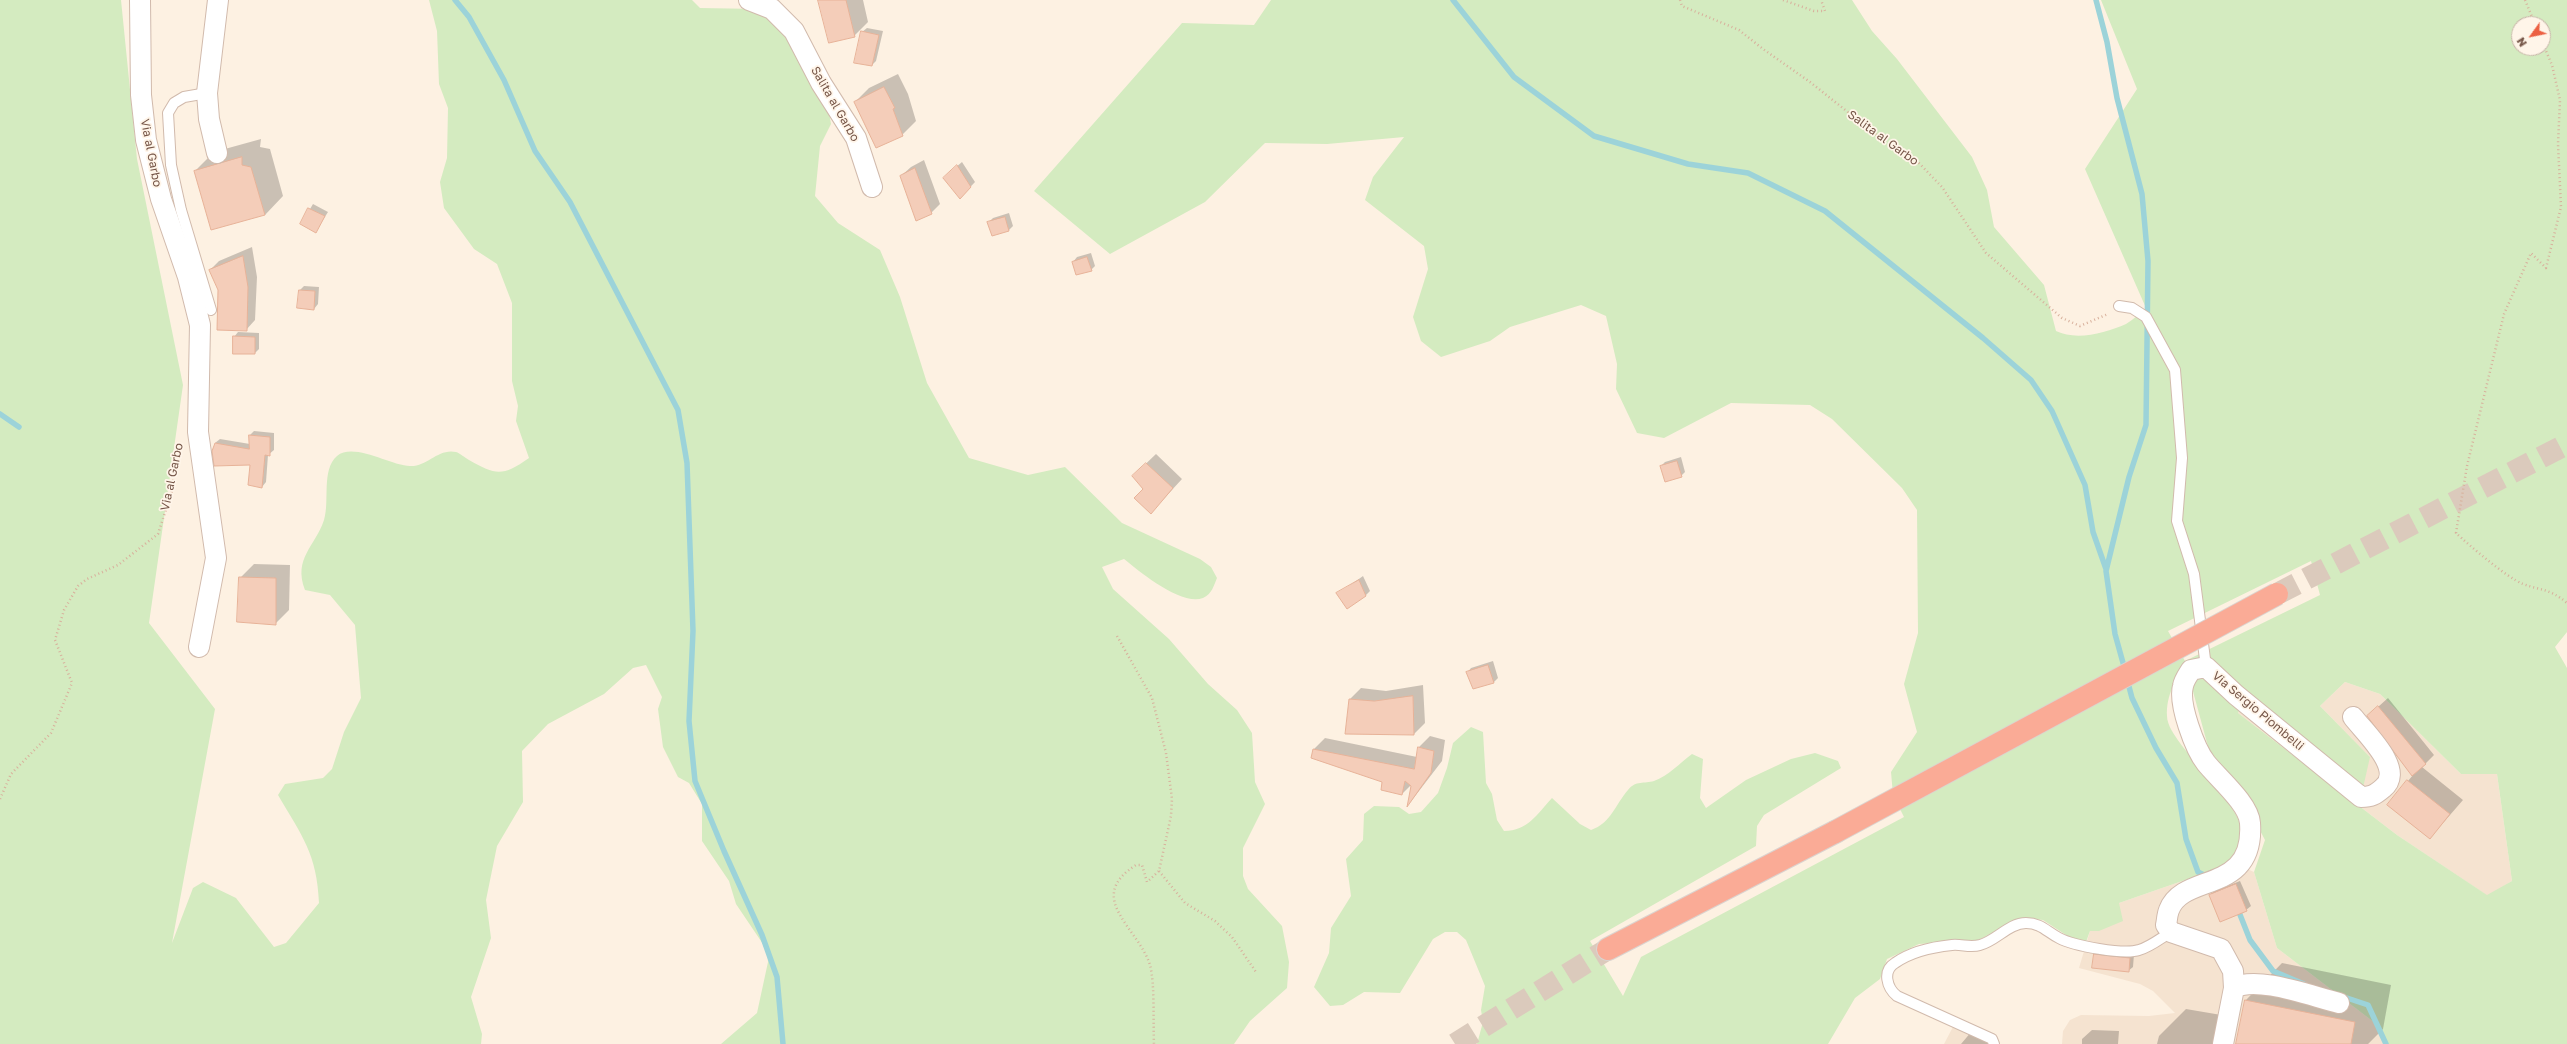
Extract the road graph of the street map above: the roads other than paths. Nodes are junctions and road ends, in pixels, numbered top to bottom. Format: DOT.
graph roads {
  1 [pos="140,0"];
  2 [pos="218,0"];
  3 [pos="749,0"];
  4 [pos="207,93"];
  5 [pos="217,154"];
  6 [pos="872,187"];
  7 [pos="2119,306"];
  8 [pos="211,310"];
  9 [pos="2277,594"];
  10 [pos="198,646"];
  11 [pos="2206,667"];
  12 [pos="2353,717"];
  13 [pos="2171,932"];
  14 [pos="1608,949"];
  15 [pos="2234,988"];
  16 [pos="2339,1003"];
  17 [pos="1994,1044"];
  18 [pos="2223,1044"];
  1 -- 10 [label="street, Via al Garbo"];
  2 -- 4 [label="street"];
  3 -- 6 [label="street, Salita al Garbo"];
  4 -- 5 [label="street"];
  4 -- 8 [label="lane"];
  7 -- 11 [label="lane"];
  9 -- 14 [label="highway, bridge"];
  11 -- 12 [label="street, Via Sergio Piombelli"];
  11 -- 13 [label="street, Via Sergio Piombelli"];
  13 -- 15 [label="street"];
  13 -- 17 [label="lane"];
  15 -- 16 [label="street"];
  15 -- 18 [label="street"];
}
